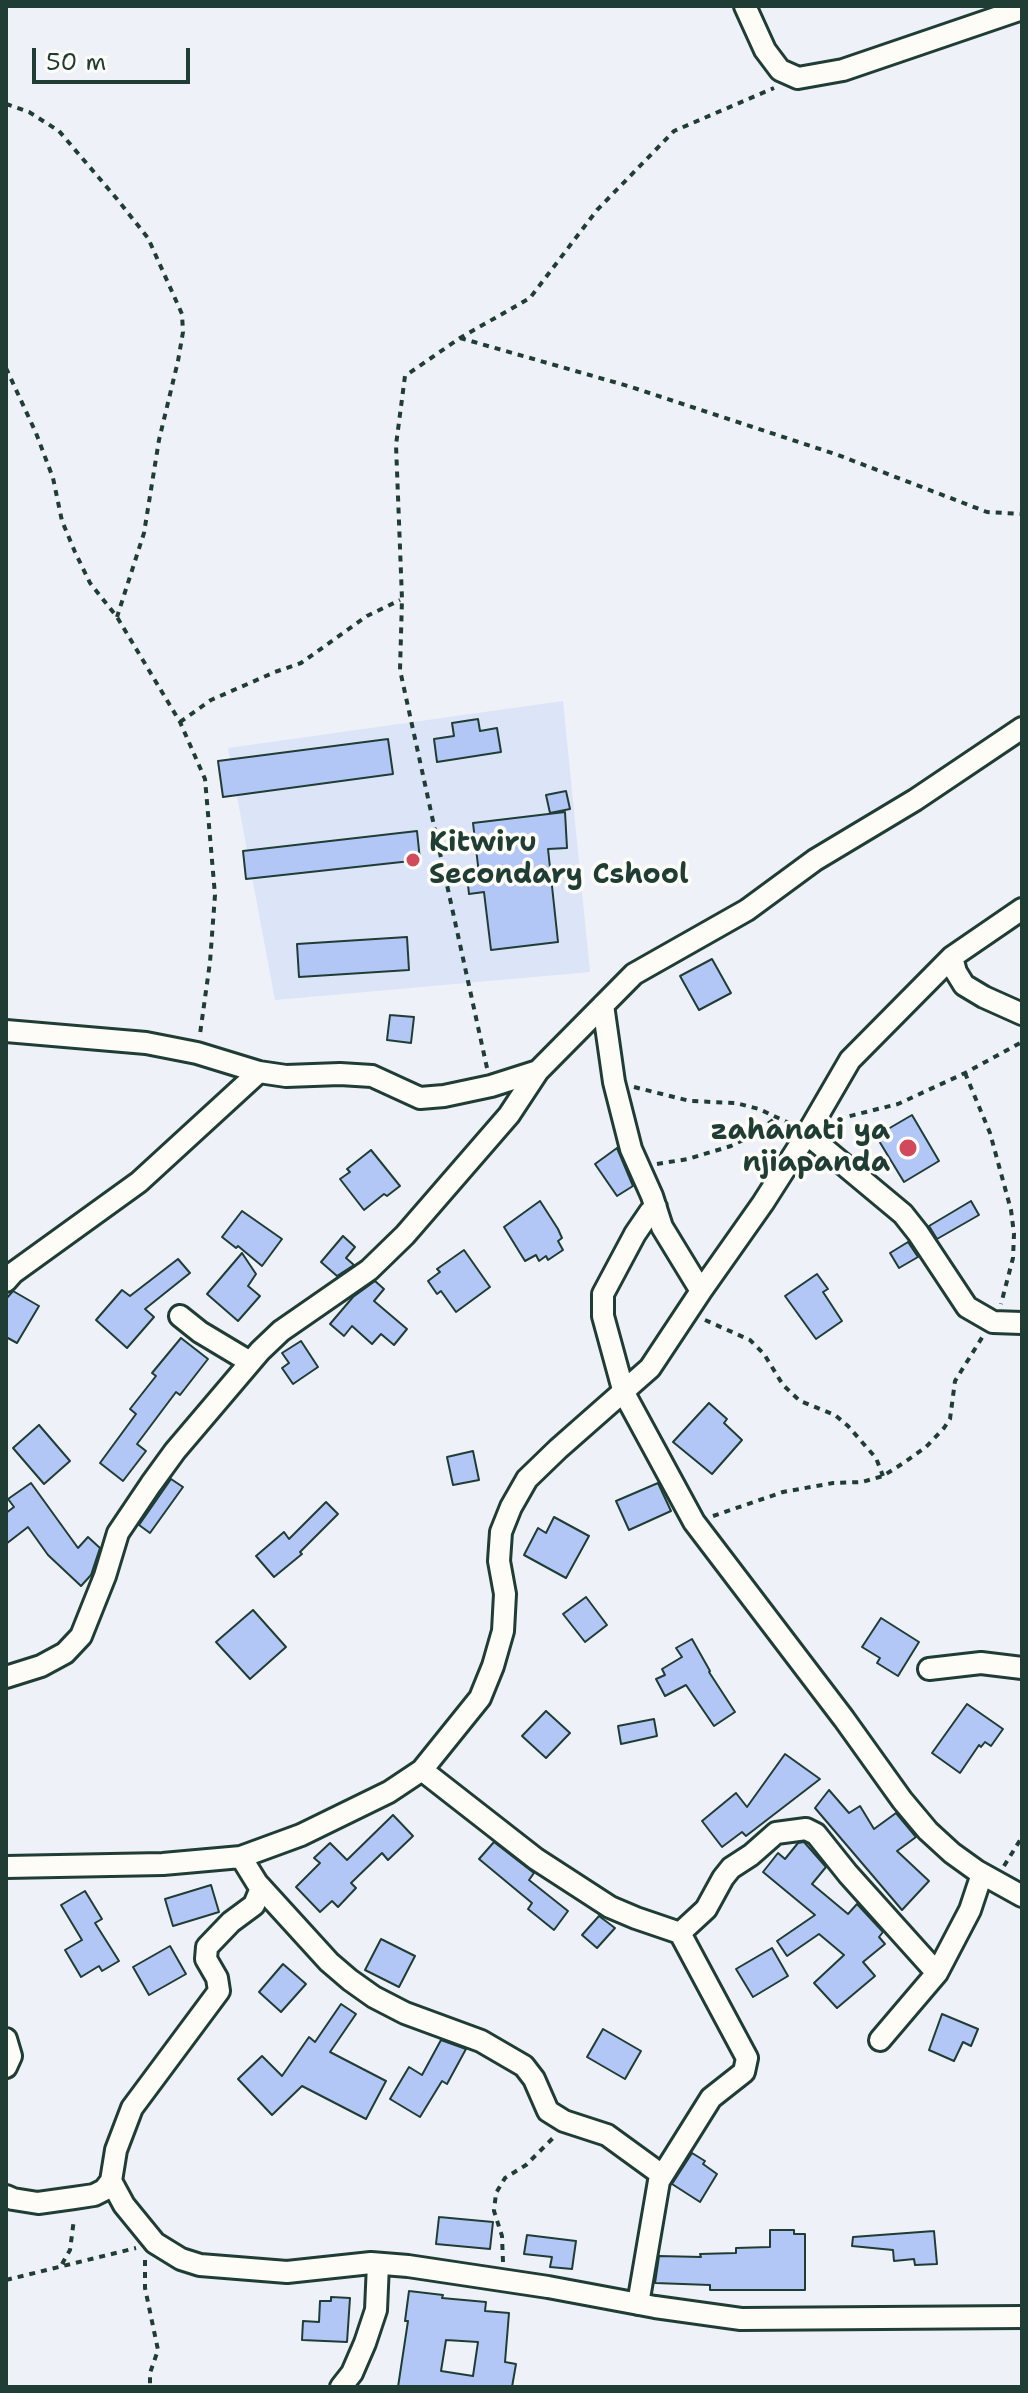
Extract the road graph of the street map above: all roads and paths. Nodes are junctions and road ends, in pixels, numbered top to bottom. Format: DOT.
graph roads {
  1 [pos="745,6"];
  2 [pos="1022,9"];
  3 [pos="798,78"];
  4 [pos="6,104"];
  5 [pos="460,338"];
  6 [pos="6,368"];
  7 [pos="1022,514"];
  8 [pos="402,599"];
  9 [pos="117,617"];
  10 [pos="180,722"];
  11 [pos="1022,728"];
  12 [pos="1022,909"];
  13 [pos="952,957"];
  14 [pos="603,1005"];
  15 [pos="1022,1014"];
  16 [pos="6,1031"];
  17 [pos="1022,1042"];
  18 [pos="197,1053"];
  19 [pos="538,1071"];
  20 [pos="259,1072"];
  21 [pos="965,1073"];
  22 [pos="614,1082"];
  23 [pos="491,1086"];
  24 [pos="777,1117"];
  25 [pos="809,1130"];
  26 [pos="639,1167"];
  27 [pos="656,1207"];
  28 [pos="6,1281"];
  29 [pos="701,1291"];
  30 [pos="180,1316"];
  31 [pos="683,1319"];
  32 [pos="993,1322"];
  33 [pos="1022,1323"];
  34 [pos="250,1362"];
  35 [pos="624,1393"];
  36 [pos="883,1476"];
  37 [pos="694,1522"];
  38 [pos="1022,1668"];
  39 [pos="929,1669"];
  40 [pos="6,1677"];
  41 [pos="422,1770"];
  42 [pos="1022,1837"];
  43 [pos="241,1857"];
  44 [pos="6,1867"];
  45 [pos="988,1877"];
  46 [pos="261,1888"];
  47 [pos="1022,1896"];
  48 [pos="680,1933"];
  49 [pos="937,1973"];
  50 [pos="6,2039"];
  51 [pos="880,2040"];
  52 [pos="6,2067"];
  53 [pos="576,2125"];
  54 [pos="662,2175"];
  55 [pos="111,2181"];
  56 [pos="6,2196"];
  57 [pos="80,2197"];
  58 [pos="151,2244"];
  59 [pos="378,2264"];
  60 [pos="61,2265"];
  61 [pos="6,2280"];
  62 [pos="504,2280"];
  63 [pos="638,2304"];
  64 [pos="1022,2317"];
  65 [pos="150,2387"];
  66 [pos="341,2387"];
  1 -- 3 [label="street"];
  2 -- 3 [label="street"];
  3 -- 5 [label="path"];
  4 -- 9 [label="path"];
  5 -- 7 [label="path"];
  5 -- 8 [label="path"];
  6 -- 9 [label="path"];
  8 -- 10 [label="path"];
  8 -- 23 [label="path"];
  9 -- 10 [label="path"];
  10 -- 18 [label="path"];
  11 -- 14 [label="street"];
  12 -- 13 [label="street"];
  13 -- 15 [label="street"];
  13 -- 25 [label="street"];
  14 -- 19 [label="street"];
  14 -- 22 [label="street"];
  16 -- 18 [label="street"];
  17 -- 21 [label="path"];
  18 -- 20 [label="street"];
  19 -- 23 [label="street"];
  19 -- 34 [label="street"];
  20 -- 23 [label="street"];
  20 -- 28 [label="street"];
  21 -- 25 [label="path"];
  21 -- 32 [label="path"];
  22 -- 24 [label="path"];
  22 -- 26 [label="street"];
  24 -- 25 [label="path"];
  24 -- 26 [label="path"];
  25 -- 29 [label="street"];
  25 -- 32 [label="street"];
  26 -- 27 [label="street"];
  27 -- 29 [label="street"];
  27 -- 35 [label="street"];
  29 -- 31 [label="street"];
  30 -- 34 [label="street"];
  31 -- 35 [label="street"];
  31 -- 36 [label="path"];
  32 -- 33 [label="street"];
  32 -- 36 [label="path"];
  34 -- 40 [label="street"];
  35 -- 37 [label="street"];
  35 -- 41 [label="street"];
  36 -- 37 [label="path"];
  37 -- 45 [label="street"];
  38 -- 39 [label="street"];
  41 -- 43 [label="street"];
  41 -- 48 [label="street"];
  42 -- 45 [label="path"];
  43 -- 44 [label="street"];
  43 -- 46 [label="street"];
  45 -- 47 [label="street"];
  45 -- 49 [label="street"];
  46 -- 53 [label="street"];
  46 -- 55 [label="street"];
  48 -- 49 [label="street"];
  48 -- 54 [label="street"];
  49 -- 51 [label="street"];
  50 -- 52 [label="street"];
  53 -- 54 [label="street"];
  53 -- 62 [label="path"];
  54 -- 63 [label="street"];
  55 -- 57 [label="street"];
  55 -- 58 [label="street"];
  56 -- 57 [label="street"];
  57 -- 60 [label="path"];
  58 -- 59 [label="street"];
  58 -- 60 [label="path"];
  58 -- 65 [label="path"];
  59 -- 62 [label="street"];
  59 -- 66 [label="street"];
  60 -- 61 [label="path"];
  62 -- 63 [label="street"];
  63 -- 64 [label="street"];
}
